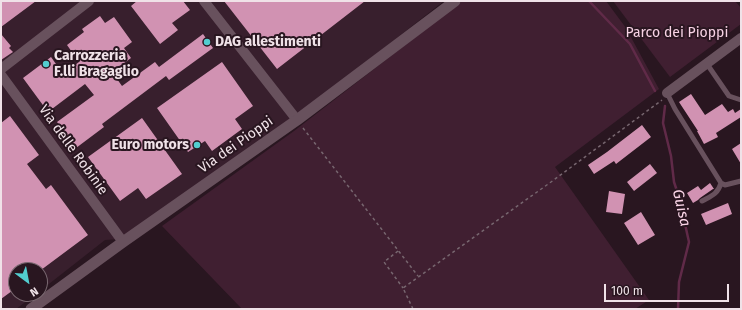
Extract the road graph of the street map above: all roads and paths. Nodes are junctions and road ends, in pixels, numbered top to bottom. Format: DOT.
graph roads {
  1 [pos="89,1"];
  2 [pos="204,1"];
  3 [pos="455,1"];
  4 [pos="741,38"];
  5 [pos="707,64"];
  6 [pos="1,69"];
  7 [pos="1,75"];
  8 [pos="667,93"];
  9 [pos="741,100"];
  10 [pos="297,120"];
  11 [pos="741,181"];
  12 [pos="721,183"];
  13 [pos="702,201"];
  14 [pos="123,242"];
  15 [pos="398,251"];
  16 [pos="418,276"];
  17 [pos="403,288"];
  18 [pos="31,309"];
  19 [pos="413,309"];
  1 -- 6 [label="street"];
  2 -- 10 [label="street"];
  3 -- 10 [label="street, Via dei Pioppi"];
  4 -- 5 [label="street"];
  5 -- 8 [label="street"];
  5 -- 9 [label="lane"];
  7 -- 14 [label="street, Via delle Robinie"];
  8 -- 12 [label="lane"];
  8 -- 16 [label="path"];
  10 -- 14 [label="street, Via dei Pioppi"];
  10 -- 15 [label="path"];
  11 -- 12 [label="lane"];
  12 -- 13 [label="lane"];
  14 -- 18 [label="street, Via dei Pioppi"];
  15 -- 16 [label="path"];
  15 -- 17 [label="path"];
  16 -- 17 [label="path"];
  17 -- 19 [label="path"];
}
